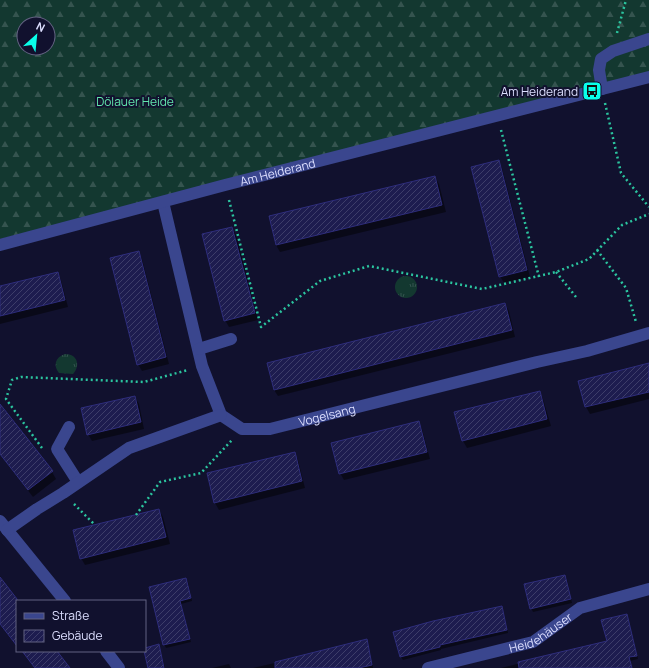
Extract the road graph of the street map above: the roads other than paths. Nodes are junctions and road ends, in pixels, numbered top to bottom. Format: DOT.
graph roads {
  1 [pos="649,39"];
  2 [pos="649,77"];
  3 [pos="602,89"];
  4 [pos="163,202"];
  5 [pos="0,245"];
  6 [pos="644,335"];
  7 [pos="231,339"];
  8 [pos="198,350"];
  9 [pos="221,415"];
  10 [pos="69,427"];
  11 [pos="78,482"];
  12 [pos="4,526"];
  13 [pos="649,588"];
  14 [pos="64,600"];
  15 [pos="107,652"];
  16 [pos="119,668"];
  17 [pos="428,668"];
  1 -- 3 [label="street"];
  2 -- 3 [label="street, Am Heiderand"];
  3 -- 4 [label="street, Am Heiderand"];
  4 -- 5 [label="street, Am Heiderand"];
  4 -- 8 [label="street"];
  6 -- 9 [label="street, Vogelsang"];
  7 -- 8 [label="street"];
  8 -- 9 [label="street"];
  9 -- 11 [label="street"];
  10 -- 11 [label="street"];
  11 -- 12 [label="street"];
  12 -- 14 [label="street"];
  13 -- 17 [label="street, Heidehäuser"];
  15 -- 16 [label="street"];
}
